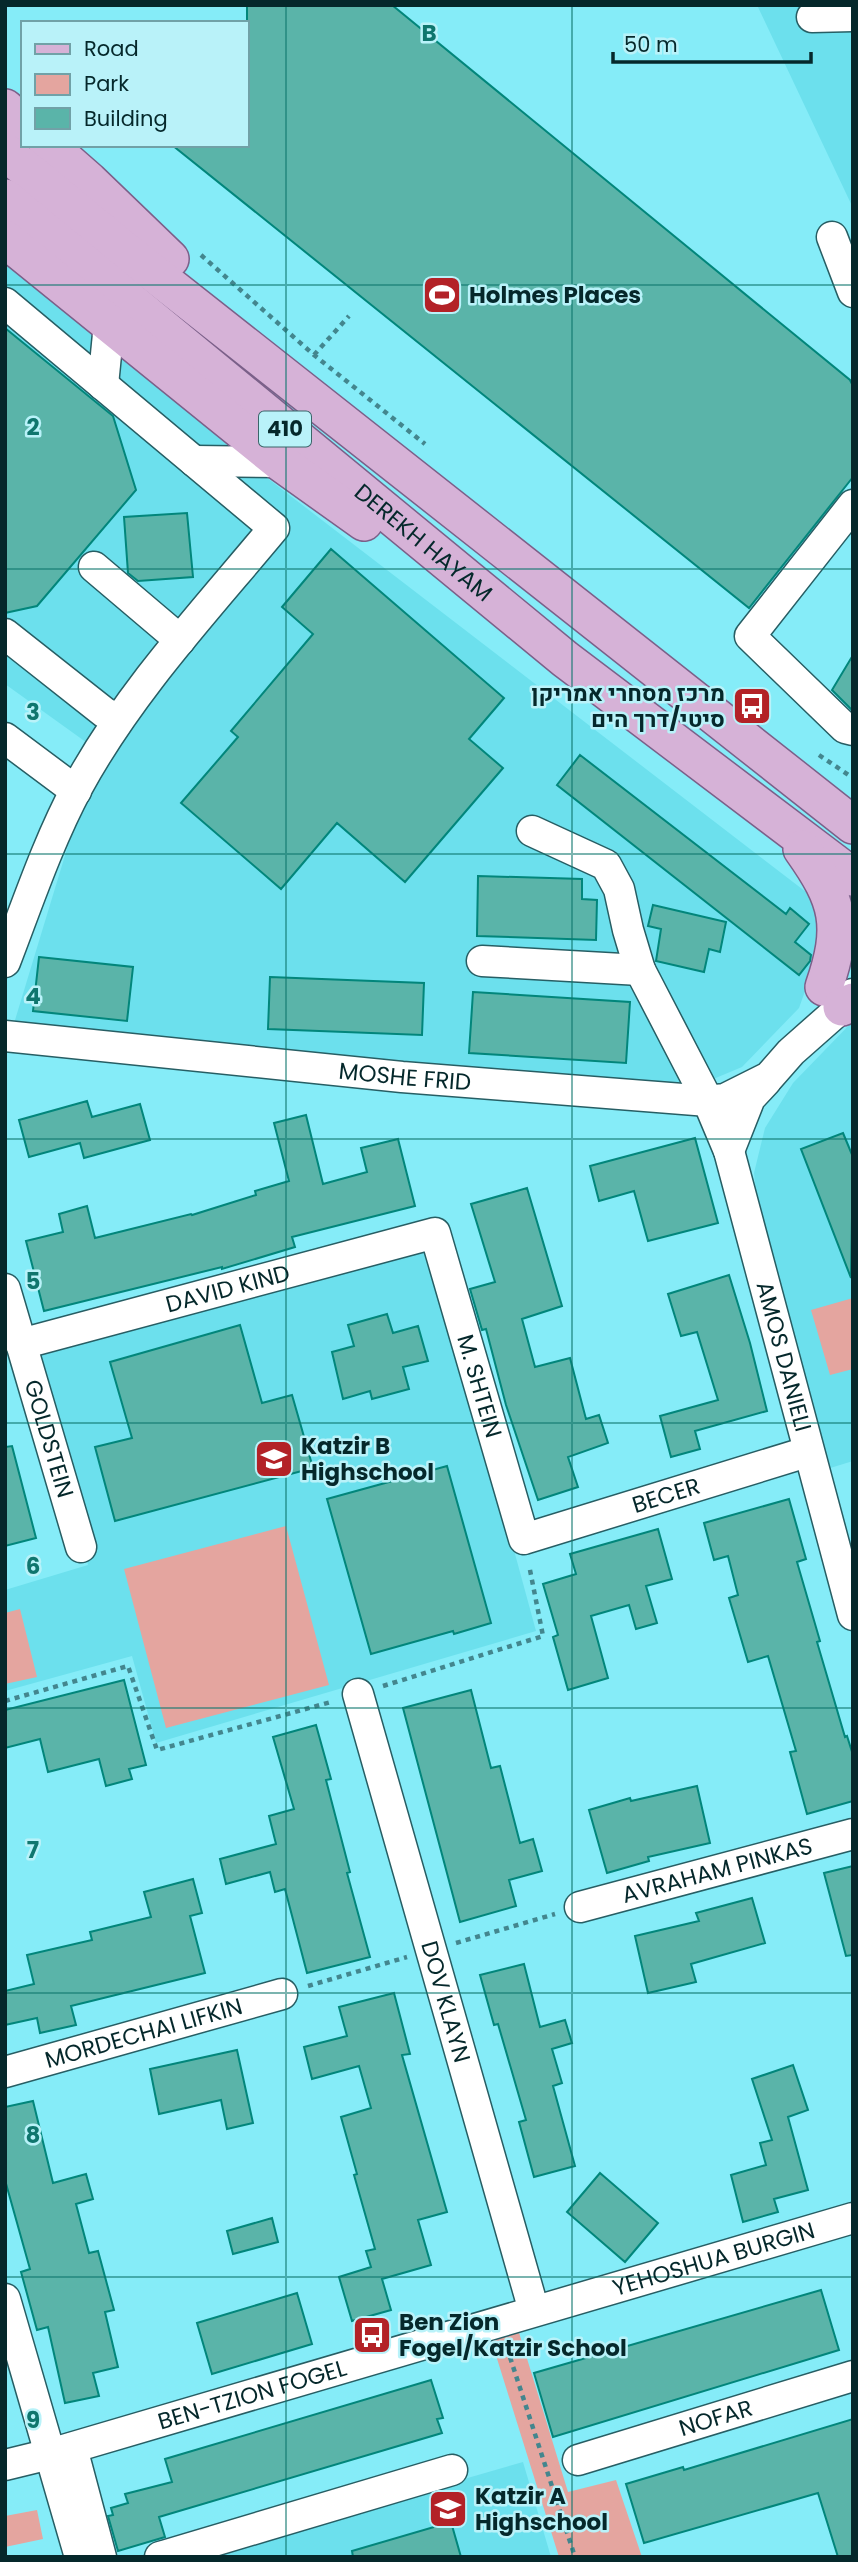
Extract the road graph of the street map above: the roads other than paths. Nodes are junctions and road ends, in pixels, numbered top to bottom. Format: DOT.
graph roads {
  1 [pos="853,16"];
  2 [pos="812,17"];
  3 [pos="5,108"];
  4 [pos="21,122"];
  5 [pos="50,147"];
  6 [pos="5,152"];
  7 [pos="5,198"];
  8 [pos="5,239"];
  9 [pos="853,277"];
  10 [pos="853,292"];
  11 [pos="5,303"];
  12 [pos="109,324"];
  13 [pos="103,385"];
  14 [pos="321,405"];
  15 [pos="194,461"];
  16 [pos="280,462"];
  17 [pos="853,505"];
  18 [pos="94,568"];
  19 [pos="5,634"];
  20 [pos="180,640"];
  21 [pos="565,659"];
  22 [pos="120,719"];
  23 [pos="853,730"];
  24 [pos="5,738"];
  25 [pos="76,791"];
  26 [pos="849,821"];
  27 [pos="787,828"];
  28 [pos="532,831"];
  29 [pos="853,877"];
  30 [pos="853,949"];
  31 [pos="482,961"];
  32 [pos="5,962"];
  33 [pos="640,970"];
  34 [pos="843,997"];
  35 [pos="5,1036"];
  36 [pos="769,1077"];
  37 [pos="708,1101"];
  38 [pos="729,1151"];
  39 [pos="435,1233"];
  40 [pos="5,1289"];
  41 [pos="21,1344"];
  42 [pos="807,1452"];
  43 [pos="524,1539"];
  44 [pos="81,1548"];
  45 [pos="853,1615"];
  46 [pos="358,1694"];
  47 [pos="853,1834"];
  48 [pos="580,1907"];
  49 [pos="282,1994"];
  50 [pos="5,2073"];
  51 [pos="853,2218"];
  52 [pos="5,2300"];
  53 [pos="534,2311"];
  54 [pos="853,2376"];
  55 [pos="61,2451"];
  56 [pos="578,2460"];
  57 [pos="5,2465"];
  58 [pos="453,2470"];
  59 [pos="79,2557"];
  60 [pos="101,2557"];
  61 [pos="159,2557"];
  1 -- 2 [label="street"];
  3 -- 4 [label="main road"];
  5 -- 14 [label="main road"];
  6 -- 14 [label="main road, DEREKH HAYAM / 410"];
  7 -- 21 [label="main road, DEREKH HAYAM / 410"];
  8 -- 12 [label="main road"];
  9 -- 10 [label="street"];
  11 -- 13 [label="street"];
  12 -- 13 [label="street"];
  12 -- 16 [label="main road"];
  13 -- 15 [label="street"];
  14 -- 26 [label="main road, DEREKH HAYAM / 410"];
  15 -- 16 [label="street"];
  15 -- 20 [label="street"];
  16 -- 21 [label="main road"];
  17 -- 23 [label="street"];
  18 -- 20 [label="street"];
  19 -- 22 [label="street"];
  20 -- 22 [label="street"];
  21 -- 27 [label="main road, DEREKH HAYAM / 410"];
  22 -- 25 [label="street"];
  24 -- 25 [label="street"];
  25 -- 32 [label="street"];
  27 -- 29 [label="main road, DEREKH HAYAM / 410"];
  27 -- 34 [label="main road"];
  28 -- 33 [label="street, AMOS DANIELI"];
  30 -- 34 [label="street, MOSHE FRID"];
  31 -- 33 [label="street"];
  33 -- 37 [label="street, AMOS DANIELI"];
  34 -- 36 [label="street, MOSHE FRID"];
  35 -- 37 [label="street, MOSHE FRID"];
  36 -- 37 [label="street, MOSHE FRID"];
  36 -- 38 [label="street"];
  37 -- 38 [label="street, AMOS DANIELI"];
  38 -- 42 [label="street, AMOS DANIELI"];
  39 -- 41 [label="street, DAVID KIND"];
  39 -- 43 [label="street, M. SHTEIN"];
  40 -- 41 [label="street, GOLDSTEIN"];
  41 -- 44 [label="street, GOLDSTEIN"];
  42 -- 43 [label="street, BECER"];
  42 -- 45 [label="street, AMOS DANIELI"];
  46 -- 53 [label="street, DOV KLAYN"];
  47 -- 48 [label="street, AVRAHAM PINKAS"];
  49 -- 50 [label="street, MORDECHAI LIFKIN"];
  51 -- 53 [label="street, YEHOSHUA BURGIN"];
  52 -- 55 [label="street"];
  53 -- 55 [label="street, BEN-TZION FOGEL"];
  54 -- 56 [label="street, NOFAR"];
  55 -- 57 [label="street, BEN-TZION FOGEL"];
  55 -- 59 [label="street"];
  55 -- 60 [label="street"];
  58 -- 61 [label="street"];
}
